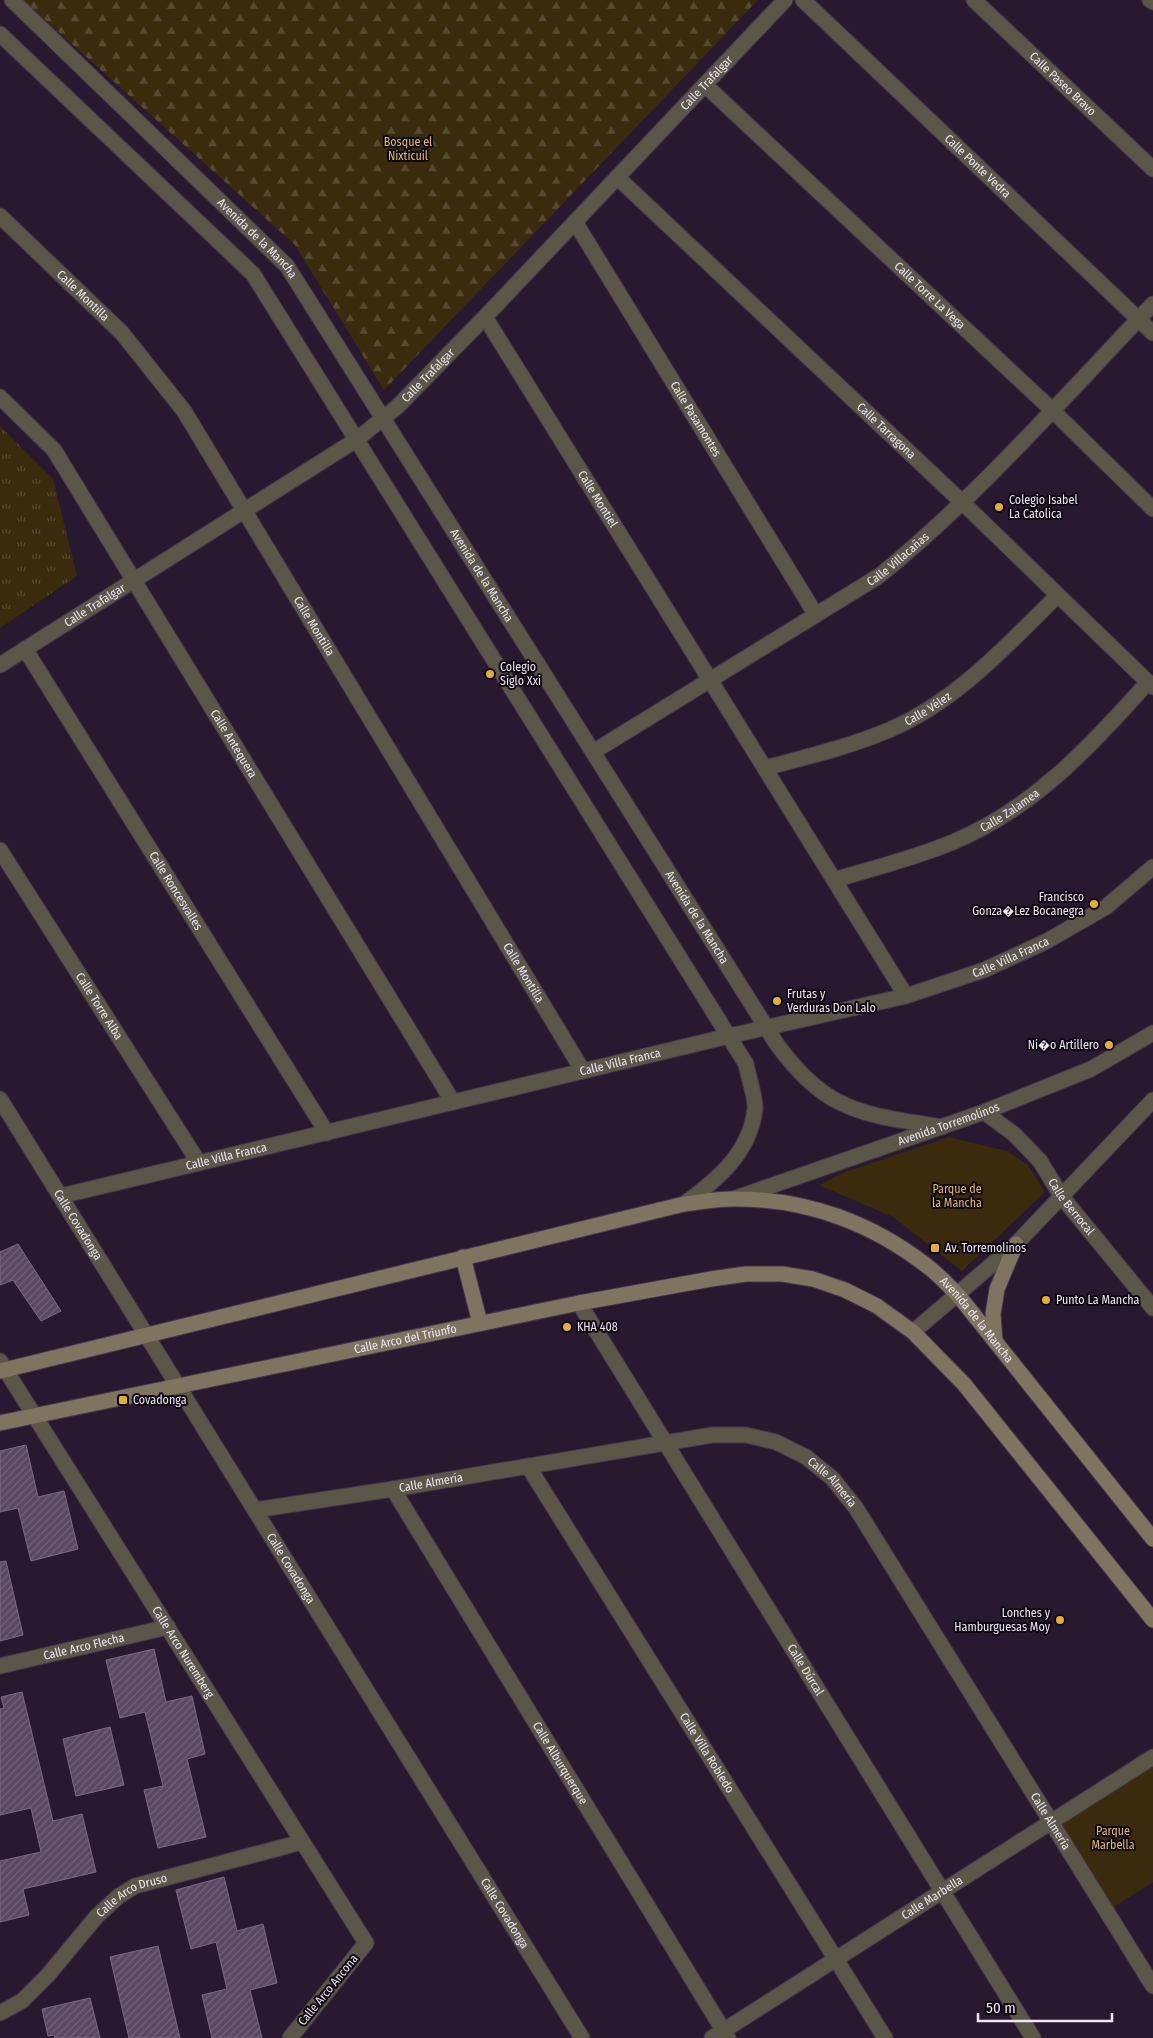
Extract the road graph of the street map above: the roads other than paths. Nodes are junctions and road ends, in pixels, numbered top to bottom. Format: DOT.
graph roads {
  1 [pos="12,0"];
  2 [pos="785,0"];
  3 [pos="803,0"];
  4 [pos="974,0"];
  5 [pos="0,34"];
  6 [pos="705,85"];
  7 [pos="1153,169"];
  8 [pos="618,177"];
  9 [pos="0,216"];
  10 [pos="575,222"];
  11 [pos="1153,304"];
  12 [pos="485,317"];
  13 [pos="1138,319"];
  14 [pos="1153,333"];
  15 [pos="0,396"];
  16 [pos="1052,410"];
  17 [pos="383,419"];
  18 [pos="356,440"];
  19 [pos="963,503"];
  20 [pos="1153,508"];
  21 [pos="244,509"];
  22 [pos="134,581"];
  23 [pos="1058,595"];
  24 [pos="816,615"];
  25 [pos="25,650"];
  26 [pos="0,665"];
  27 [pos="710,680"];
  28 [pos="1150,685"];
  29 [pos="594,752"];
  30 [pos="765,768"];
  31 [pos="0,850"];
  32 [pos="1153,868"];
  33 [pos="834,880"];
  34 [pos="906,996"];
  35 [pos="767,1028"];
  36 [pos="1153,1032"];
  37 [pos="729,1036"];
  38 [pos="583,1071"];
  39 [pos="0,1098"];
  40 [pos="1153,1101"];
  41 [pos="453,1102"];
  42 [pos="984,1112"];
  43 [pos="942,1128"];
  44 [pos="327,1132"];
  45 [pos="199,1163"];
  46 [pos="61,1196"];
  47 [pos="1062,1196"];
  48 [pos="736,1198"];
  49 [pos="684,1204"];
  50 [pos="1016,1244"];
  51 [pos="463,1258"];
  52 [pos="958,1295"];
  53 [pos="579,1302"];
  54 [pos="1153,1308"];
  55 [pos="480,1323"];
  56 [pos="913,1332"];
  57 [pos="147,1336"];
  58 [pos="995,1341"];
  59 [pos="2,1368"];
  60 [pos="178,1386"];
  61 [pos="34,1416"];
  62 [pos="0,1423"];
  63 [pos="666,1443"];
  64 [pos="528,1466"];
  65 [pos="394,1489"];
  66 [pos="255,1510"];
  67 [pos="1153,1539"];
  68 [pos="1153,1620"];
  69 [pos="168,1627"];
  70 [pos="0,1666"];
  71 [pos="1153,1757"];
  72 [pos="1051,1824"];
  73 [pos="302,1842"];
  74 [pos="942,1892"];
  75 [pos="366,1943"];
  76 [pos="836,1960"];
  77 [pos="1153,1986"];
  78 [pos="0,2013"];
  79 [pos="721,2036"];
  80 [pos="290,2038"];
  81 [pos="582,2038"];
  82 [pos="885,2038"];
  83 [pos="1033,2038"];
  1 -- 17 [label="street, Avenida de la Mancha"];
  2 -- 6 [label="street, Calle Trafalgar"];
  3 -- 13 [label="street, Calle Ponte Vedra"];
  4 -- 7 [label="street, Calle Paseo Bravo"];
  5 -- 18 [label="street"];
  6 -- 8 [label="street, Calle Trafalgar"];
  6 -- 16 [label="street, Calle Torre La Vega"];
  8 -- 10 [label="street, Calle Trafalgar"];
  8 -- 19 [label="street, Calle Tarragona"];
  9 -- 21 [label="street, Calle Montilla"];
  10 -- 12 [label="street, Calle Trafalgar"];
  10 -- 24 [label="street, Calle Pasamontes"];
  11 -- 13 [label="street, Calle Villacañas"];
  12 -- 17 [label="street, Calle Trafalgar"];
  12 -- 27 [label="street, Calle Montiel"];
  13 -- 14 [label="street, Calle Ponte Vedra"];
  13 -- 16 [label="street, Calle Villacañas"];
  15 -- 22 [label="street, Calle Antequera"];
  16 -- 19 [label="street, Calle Villacañas"];
  16 -- 20 [label="street, Calle Torre La Vega"];
  17 -- 18 [label="street, Calle Trafalgar"];
  17 -- 29 [label="street, Avenida de la Mancha"];
  18 -- 21 [label="street, Calle Trafalgar"];
  18 -- 37 [label="street"];
  19 -- 23 [label="street, Calle Tarragona"];
  19 -- 24 [label="street, Calle Villacañas"];
  21 -- 22 [label="street, Calle Trafalgar"];
  21 -- 38 [label="street, Calle Montilla"];
  22 -- 25 [label="street, Calle Trafalgar"];
  22 -- 41 [label="street, Calle Antequera"];
  23 -- 28 [label="street, Calle Tarragona"];
  23 -- 30 [label="street, Calle Vélez"];
  24 -- 27 [label="street, Calle Villacañas"];
  25 -- 26 [label="street, Calle Trafalgar"];
  25 -- 44 [label="street, Calle Roncesvalles"];
  27 -- 29 [label="street, Calle Villacañas"];
  27 -- 30 [label="street, Calle Montiel"];
  28 -- 33 [label="street, Calle Zalamea"];
  29 -- 35 [label="street, Avenida de la Mancha"];
  30 -- 33 [label="street, Calle Montiel"];
  31 -- 45 [label="street, Calle Torre Alba"];
  32 -- 34 [label="street, Calle Villa Franca"];
  33 -- 34 [label="street, Calle Montiel"];
  34 -- 35 [label="street, Calle Villa Franca"];
  35 -- 37 [label="street, Calle Villa Franca"];
  35 -- 43 [label="street, Avenida de la Mancha"];
  36 -- 42 [label="street, Avenida Torremolinos"];
  37 -- 38 [label="street, Calle Villa Franca"];
  37 -- 49 [label="street"];
  38 -- 41 [label="street, Calle Villa Franca"];
  39 -- 46 [label="street, Calle Covadonga"];
  40 -- 47 [label="street"];
  41 -- 44 [label="street, Calle Villa Franca"];
  42 -- 43 [label="street, Avenida Torremolinos"];
  42 -- 47 [label="street, Calle Berrocal"];
  43 -- 48 [label="street, Avenida Torremolinos"];
  44 -- 45 [label="street, Calle Villa Franca"];
  45 -- 46 [label="street, Calle Villa Franca"];
  46 -- 57 [label="street, Calle Covadonga"];
  47 -- 50 [label="street"];
  47 -- 54 [label="street, Calle Berrocal"];
  48 -- 49 [label="street"];
  48 -- 52 [label="street, Avenida de la Mancha"];
  49 -- 51 [label="street"];
  50 -- 52 [label="street"];
  50 -- 58 [label="street"];
  51 -- 55 [label="street"];
  51 -- 57 [label="street"];
  52 -- 56 [label="street"];
  52 -- 58 [label="street, Avenida de la Mancha"];
  53 -- 55 [label="street, Calle Arco del Triunfo"];
  53 -- 56 [label="street, Calle Arco del Triunfo"];
  53 -- 63 [label="street, Calle Dúrcal"];
  55 -- 60 [label="street, Calle Arco del Triunfo"];
  56 -- 68 [label="street"];
  57 -- 59 [label="street"];
  57 -- 60 [label="street, Calle Covadonga"];
  58 -- 67 [label="street, Avenida de la Mancha"];
  59 -- 61 [label="street, Calle Arco Nuremberg"];
  60 -- 61 [label="street, Calle Arco del Triunfo"];
  60 -- 66 [label="street, Calle Covadonga"];
  61 -- 62 [label="street, Calle Arco del Triunfo"];
  61 -- 69 [label="street, Calle Arco Nuremberg"];
  63 -- 64 [label="street, Calle Almería"];
  63 -- 72 [label="street, Calle Almería"];
  63 -- 74 [label="street, Calle Dúrcal"];
  64 -- 65 [label="street, Calle Almería"];
  64 -- 76 [label="street, Calle Villa Robledo"];
  65 -- 66 [label="street, Calle Almería"];
  65 -- 79 [label="street, Calle Alburquerque"];
  66 -- 81 [label="street, Calle Covadonga"];
  69 -- 70 [label="street, Calle Arco Flecha"];
  69 -- 73 [label="street, Calle Arco Nuremberg"];
  71 -- 72 [label="street, Calle Marbella"];
  72 -- 74 [label="street, Calle Marbella"];
  72 -- 77 [label="street, Calle Almería"];
  73 -- 75 [label="street, Calle Arco Nuremberg"];
  73 -- 78 [label="street, Calle Arco Druso"];
  74 -- 76 [label="street, Calle Marbella"];
  74 -- 83 [label="street, Calle Dúrcal"];
  75 -- 80 [label="street, Calle Arco Ancona"];
  76 -- 79 [label="street, Calle Marbella"];
  76 -- 82 [label="street, Calle Villa Robledo"];
}
